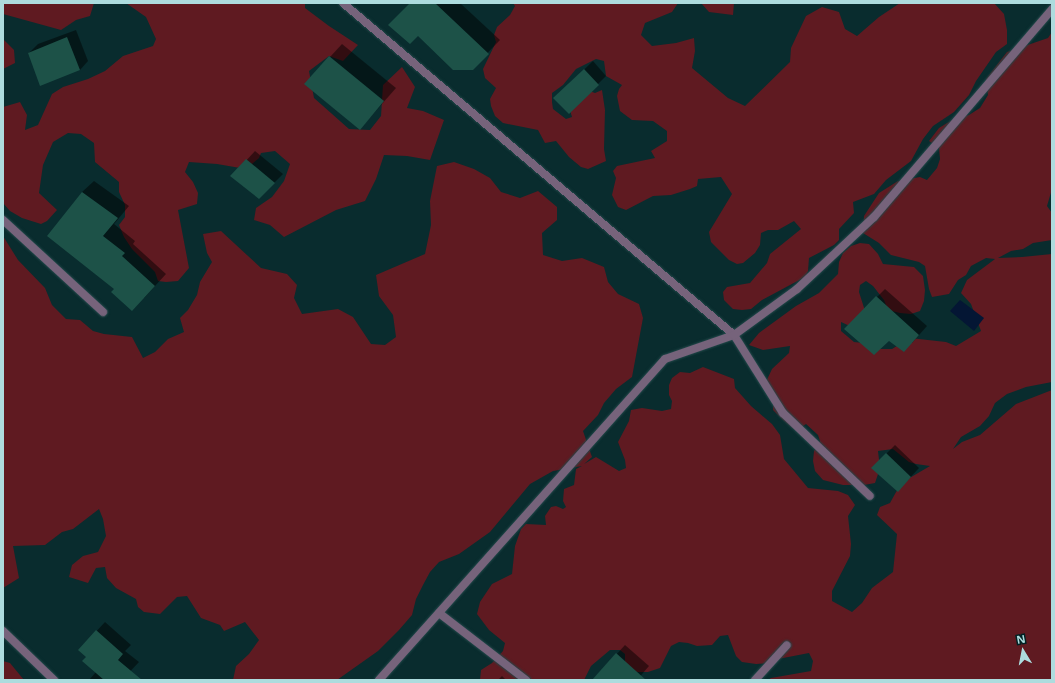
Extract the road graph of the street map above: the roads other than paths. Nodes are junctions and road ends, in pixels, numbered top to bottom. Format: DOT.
graph roads {
  1 [pos="343,3"];
  2 [pos="1052,9"];
  3 [pos="3,220"];
  4 [pos="103,312"];
  5 [pos="734,335"];
  6 [pos="870,496"];
  7 [pos="439,613"];
  8 [pos="3,631"];
  9 [pos="788,645"];
  10 [pos="54,680"];
  11 [pos="379,680"];
  12 [pos="526,680"];
  13 [pos="755,680"];
  1 -- 5 [label="street"];
  2 -- 5 [label="street"];
  3 -- 4 [label="street"];
  5 -- 6 [label="street"];
  5 -- 7 [label="street"];
  7 -- 11 [label="street"];
  7 -- 12 [label="street"];
  8 -- 10 [label="street"];
  9 -- 13 [label="street"];
}
